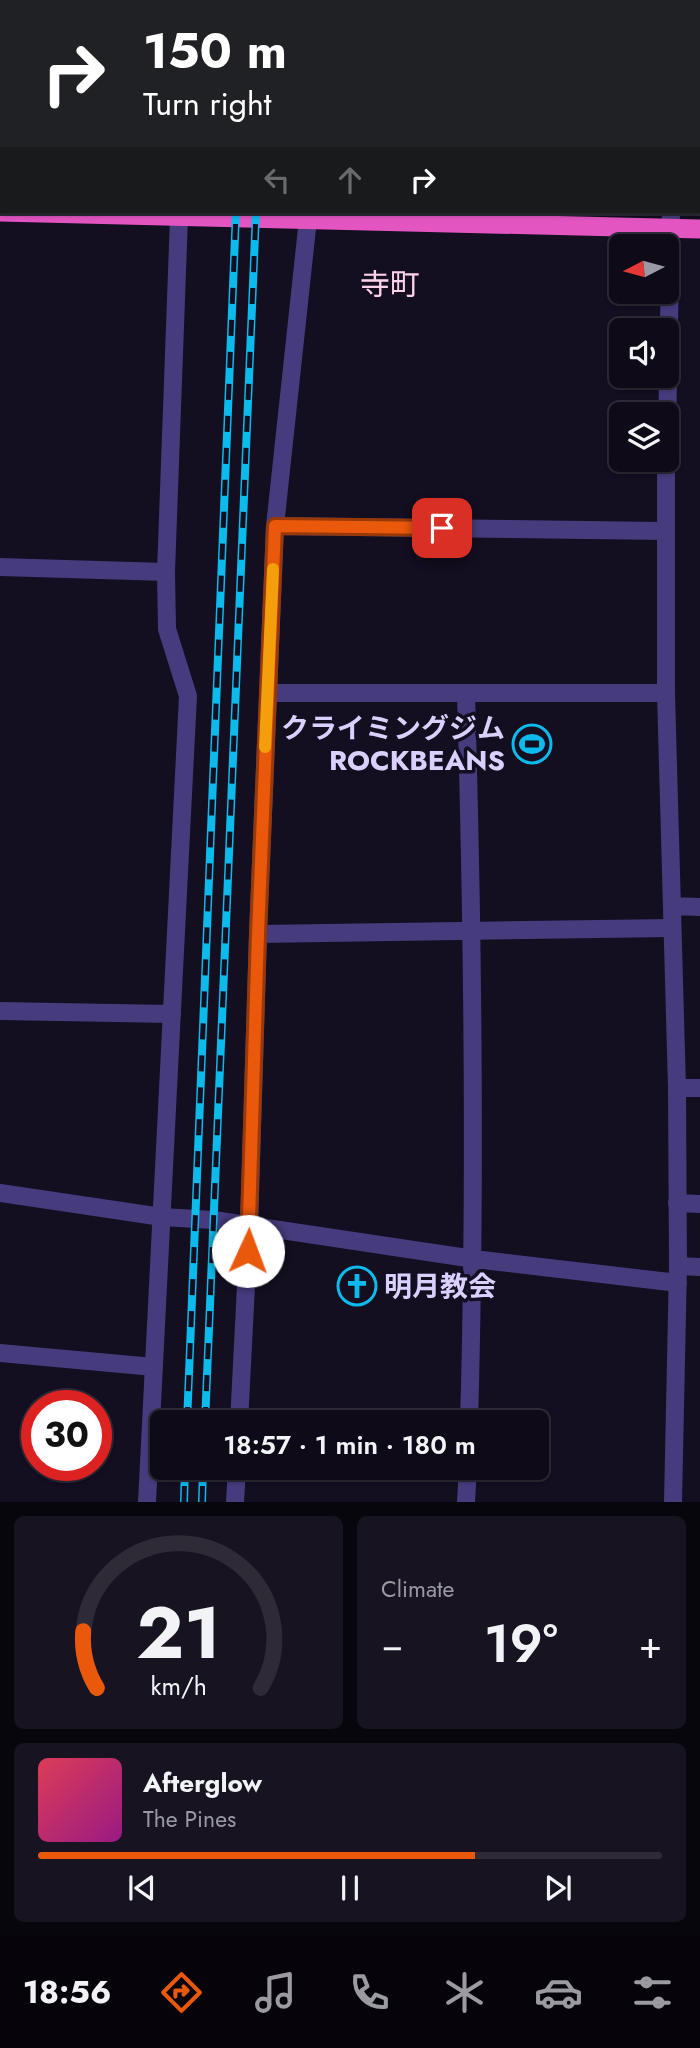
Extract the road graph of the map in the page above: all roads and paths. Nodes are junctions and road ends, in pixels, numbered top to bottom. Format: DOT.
graph roads {
  1 [pos="90,214"];
  2 [pos="179,216"];
  3 [pos="382,217"];
  4 [pos="308,219"];
  5 [pos="671,220"];
  6 [pos="700,229"];
  7 [pos="668,402"];
  8 [pos="666,472"];
  9 [pos="275,526"];
  10 [pos="665,531"];
  11 [pos="0,567"];
  12 [pos="166,572"];
  13 [pos="268,693"];
  14 [pos="666,693"];
  15 [pos="466,694"];
  16 [pos="672,906"];
  17 [pos="700,907"];
  18 [pos="671,928"];
  19 [pos="473,930"];
  20 [pos="258,934"];
  21 [pos="0,1012"];
  22 [pos="172,1014"];
  23 [pos="677,1087"];
  24 [pos="700,1088"];
  25 [pos="0,1193"];
  26 [pos="677,1203"];
  27 [pos="700,1204"];
  28 [pos="162,1217"];
  29 [pos="249,1227"];
  30 [pos="474,1259"];
  31 [pos="700,1267"];
  32 [pos="678,1274"];
  33 [pos="0,1353"];
  34 [pos="154,1367"];
  35 [pos="240,1410"];
  36 [pos="469,1410"];
  37 [pos="236,1480"];
  38 [pos="468,1480"];
  39 [pos="147,1502"];
  40 [pos="235,1502"];
  41 [pos="467,1502"];
  42 [pos="673,1502"];
  1 -- 2 [label="highway"];
  2 -- 4 [label="highway"];
  2 -- 12 [label="street"];
  3 -- 4 [label="highway"];
  3 -- 5 [label="highway"];
  4 -- 9 [label="street"];
  5 -- 6 [label="highway"];
  5 -- 7 [label="street"];
  8 -- 10 [label="street"];
  9 -- 10 [label="street"];
  9 -- 13 [label="street"];
  10 -- 14 [label="street"];
  11 -- 12 [label="street"];
  12 -- 22 [label="street"];
  13 -- 15 [label="street"];
  13 -- 20 [label="street"];
  14 -- 15 [label="street"];
  14 -- 16 [label="street"];
  15 -- 19 [label="street"];
  16 -- 17 [label="street"];
  16 -- 18 [label="street"];
  18 -- 19 [label="street"];
  18 -- 23 [label="street"];
  19 -- 20 [label="street"];
  19 -- 30 [label="street"];
  20 -- 29 [label="street"];
  21 -- 22 [label="street"];
  22 -- 28 [label="street"];
  23 -- 24 [label="street"];
  23 -- 26 [label="street"];
  25 -- 28 [label="street"];
  26 -- 27 [label="street"];
  26 -- 32 [label="street"];
  28 -- 29 [label="street"];
  28 -- 34 [label="street"];
  29 -- 30 [label="street"];
  29 -- 35 [label="street"];
  30 -- 32 [label="street"];
  30 -- 36 [label="street"];
  31 -- 32 [label="street"];
  32 -- 42 [label="street"];
  33 -- 34 [label="street"];
  34 -- 39 [label="street"];
  37 -- 40 [label="street"];
  38 -- 41 [label="street"];
}
